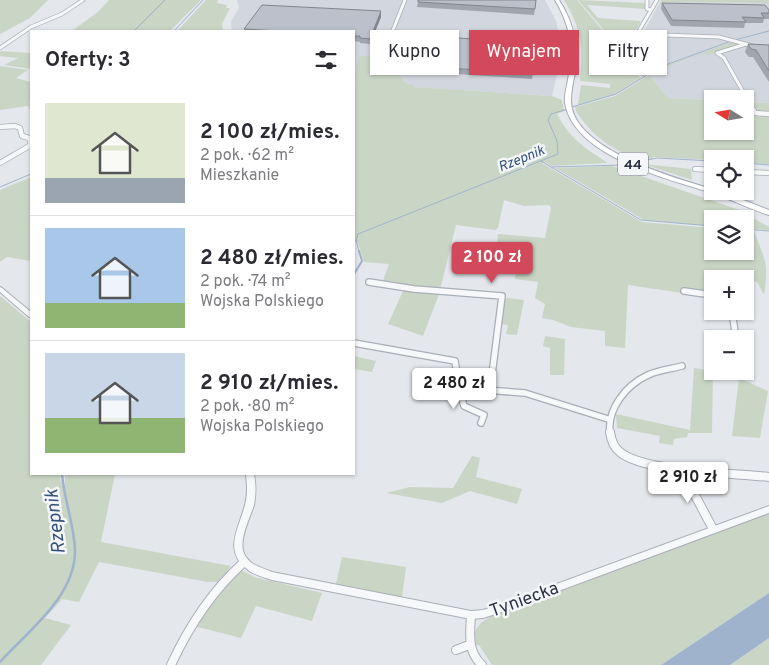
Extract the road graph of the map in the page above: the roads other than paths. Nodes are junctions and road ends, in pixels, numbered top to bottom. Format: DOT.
graph roads {
  1 [pos="83,0"];
  2 [pos="405,0"];
  3 [pos="557,0"];
  4 [pos="647,0"];
  5 [pos="656,0"];
  6 [pos="651,10"];
  7 [pos="392,30"];
  8 [pos="746,44"];
  9 [pos="758,46"];
  10 [pos="0,48"];
  11 [pos="569,108"];
  12 [pos="755,113"];
  13 [pos="769,114"];
  14 [pos="0,127"];
  15 [pos="30,138"];
  16 [pos="30,146"];
  17 [pos="0,163"];
  18 [pos="695,169"];
  19 [pos="704,170"];
  20 [pos="754,172"];
  21 [pos="769,173"];
  22 [pos="704,188"];
  23 [pos="736,200"];
  24 [pos="769,213"];
  25 [pos="369,282"];
  26 [pos="0,289"];
  27 [pos="684,291"];
  28 [pos="704,294"];
  29 [pos="30,315"];
  30 [pos="355,343"];
  31 [pos="682,366"];
  32 [pos="459,388"];
  33 [pos="490,390"];
  34 [pos="608,419"];
  35 [pos="481,423"];
  36 [pos="682,469"];
  37 [pos="250,475"];
  38 [pos="769,477"];
  39 [pos="769,509"];
  40 [pos="713,529"];
  41 [pos="243,563"];
  42 [pos="471,615"];
  43 [pos="469,645"];
  44 [pos="456,650"];
  45 [pos="172,665"];
  46 [pos="482,665"];
  1 -- 10 [label="street"];
  2 -- 7 [label="street"];
  3 -- 11 [label="main road, 44"];
  4 -- 6 [label="street"];
  5 -- 6 [label="street"];
  6 -- 8 [label="street"];
  8 -- 9 [label="street"];
  8 -- 12 [label="street"];
  11 -- 22 [label="main road, 44"];
  12 -- 13 [label="street"];
  14 -- 15 [label="street"];
  16 -- 17 [label="street"];
  18 -- 19 [label="street"];
  20 -- 21 [label="street"];
  23 -- 24 [label="main road, 44"];
  25 -- 33 [label="street"];
  26 -- 29 [label="street"];
  27 -- 28 [label="street"];
  30 -- 32 [label="street"];
  31 -- 34 [label="street"];
  32 -- 33 [label="street"];
  32 -- 35 [label="street"];
  33 -- 34 [label="street"];
  34 -- 36 [label="street"];
  36 -- 38 [label="street"];
  36 -- 40 [label="street"];
  37 -- 41 [label="street"];
  39 -- 40 [label="street, Tyniecka"];
  40 -- 42 [label="street, Tyniecka"];
  41 -- 42 [label="street, Tyniecka"];
  41 -- 45 [label="street"];
  42 -- 43 [label="street"];
  43 -- 44 [label="street"];
  43 -- 46 [label="street"];
}
